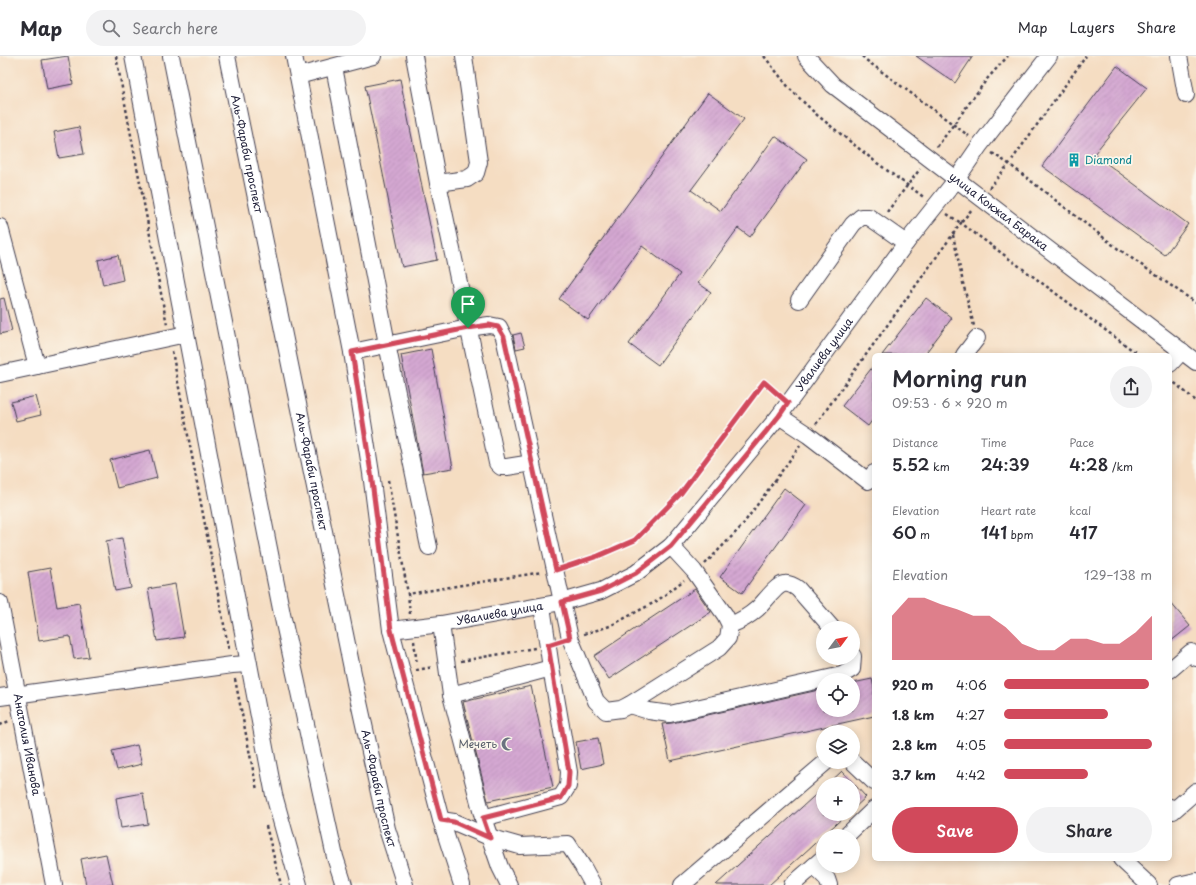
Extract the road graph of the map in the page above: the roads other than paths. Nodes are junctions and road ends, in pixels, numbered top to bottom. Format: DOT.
graph roads {
  1 [pos="133,56"];
  2 [pos="171,56"];
  3 [pos="227,56"];
  4 [pos="294,56"];
  5 [pos="373,56"];
  6 [pos="414,56"];
  7 [pos="464,56"];
  8 [pos="806,56"];
  9 [pos="1050,56"];
  10 [pos="1179,56"];
  11 [pos="334,66"];
  12 [pos="298,76"];
  13 [pos="1186,95"];
  14 [pos="956,180"];
  15 [pos="438,183"];
  16 [pos="0,227"];
  17 [pos="906,243"];
  18 [pos="799,300"];
  19 [pos="468,328"];
  20 [pos="186,334"];
  21 [pos="977,338"];
  22 [pos="387,344"];
  23 [pos="1182,351"];
  24 [pos="352,352"];
  25 [pos="966,353"];
  26 [pos="1172,362"];
  27 [pos="1196,362"];
  28 [pos="37,366"];
  29 [pos="0,374"];
  30 [pos="779,416"];
  31 [pos="532,463"];
  32 [pos="872,480"];
  33 [pos="671,546"];
  34 [pos="429,547"];
  35 [pos="562,602"];
  36 [pos="0,603"];
  37 [pos="542,606"];
  38 [pos="826,621"];
  39 [pos="441,624"];
  40 [pos="730,625"];
  41 [pos="391,630"];
  42 [pos="1196,658"];
  43 [pos="249,664"];
  44 [pos="852,665"];
  45 [pos="551,668"];
  46 [pos="1172,668"];
  47 [pos="18,694"];
  48 [pos="451,695"];
  49 [pos="0,696"];
  50 [pos="629,705"];
  51 [pos="818,769"];
  52 [pos="860,769"];
  53 [pos="872,780"];
  54 [pos="1196,791"];
  55 [pos="1172,809"];
  56 [pos="483,818"];
  57 [pos="871,818"];
  58 [pos="441,820"];
  59 [pos="856,829"];
  60 [pos="490,838"];
  61 [pos="1116,861"];
  62 [pos="1123,861"];
  63 [pos="816,865"];
  64 [pos="824,873"];
  65 [pos="1196,881"];
  66 [pos="54,885"];
  67 [pos="299,885"];
  68 [pos="344,885"];
  69 [pos="405,885"];
  70 [pos="462,885"];
  71 [pos="509,885"];
  72 [pos="592,885"];
  73 [pos="682,885"];
  74 [pos="792,885"];
  75 [pos="829,885"];
  76 [pos="1133,885"];
  77 [pos="1149,885"];
  78 [pos="1178,885"];
  1 -- 20 [label="street"];
  2 -- 68 [label="street"];
  3 -- 69 [label="street, Аль-Фараби проспект"];
  4 -- 12 [label="street"];
  5 -- 11 [label="street"];
  6 -- 15 [label="street"];
  7 -- 15 [label="street"];
  8 -- 14 [label="street, улица Кокжал Барака"];
  9 -- 14 [label="street, Увалиева улица"];
  10 -- 13 [label="street"];
  11 -- 12 [label="street"];
  11 -- 22 [label="street"];
  12 -- 24 [label="street"];
  14 -- 17 [label="street, Увалиева улица"];
  14 -- 23 [label="street, улица Кокжал Барака"];
  15 -- 19 [label="street"];
  16 -- 28 [label="street"];
  17 -- 18 [label="street"];
  17 -- 30 [label="street, Увалиева улица"];
  19 -- 22 [label="street"];
  19 -- 31 [label="street"];
  19 -- 31 [label="street"];
  20 -- 28 [label="street"];
  20 -- 43 [label="street"];
  21 -- 25 [label="street"];
  22 -- 24 [label="street"];
  22 -- 34 [label="street"];
  23 -- 26 [label="street"];
  23 -- 27 [label="street, улица Кокжал Барака"];
  24 -- 41 [label="street"];
  28 -- 29 [label="street"];
  30 -- 32 [label="street"];
  30 -- 33 [label="street, Увалиева улица"];
  31 -- 35 [label="street"];
  33 -- 35 [label="street, Увалиева улица"];
  33 -- 40 [label="street"];
  35 -- 37 [label="street, Увалиева улица"];
  35 -- 50 [label="street"];
  36 -- 47 [label="street, Анатолия Иванова"];
  37 -- 39 [label="street, Увалиева улица"];
  37 -- 45 [label="street"];
  38 -- 40 [label="street"];
  39 -- 41 [label="street, Увалиева улица"];
  39 -- 48 [label="street"];
  40 -- 50 [label="street"];
  41 -- 58 [label="street"];
  42 -- 46 [label="street"];
  43 -- 47 [label="street"];
  43 -- 67 [label="street"];
  44 -- 50 [label="street"];
  45 -- 48 [label="street"];
  45 -- 56 [label="street"];
  47 -- 49 [label="street"];
  47 -- 66 [label="street, Анатолия Иванова"];
  48 -- 56 [label="street"];
  51 -- 73 [label="street"];
  52 -- 53 [label="street"];
  54 -- 55 [label="street"];
  56 -- 60 [label="street"];
  57 -- 59 [label="street"];
  58 -- 60 [label="street"];
  58 -- 70 [label="street"];
  60 -- 71 [label="street"];
  60 -- 72 [label="street"];
  61 -- 76 [label="street"];
  62 -- 77 [label="street"];
  63 -- 74 [label="street"];
  64 -- 75 [label="street"];
  65 -- 78 [label="street"];
}
